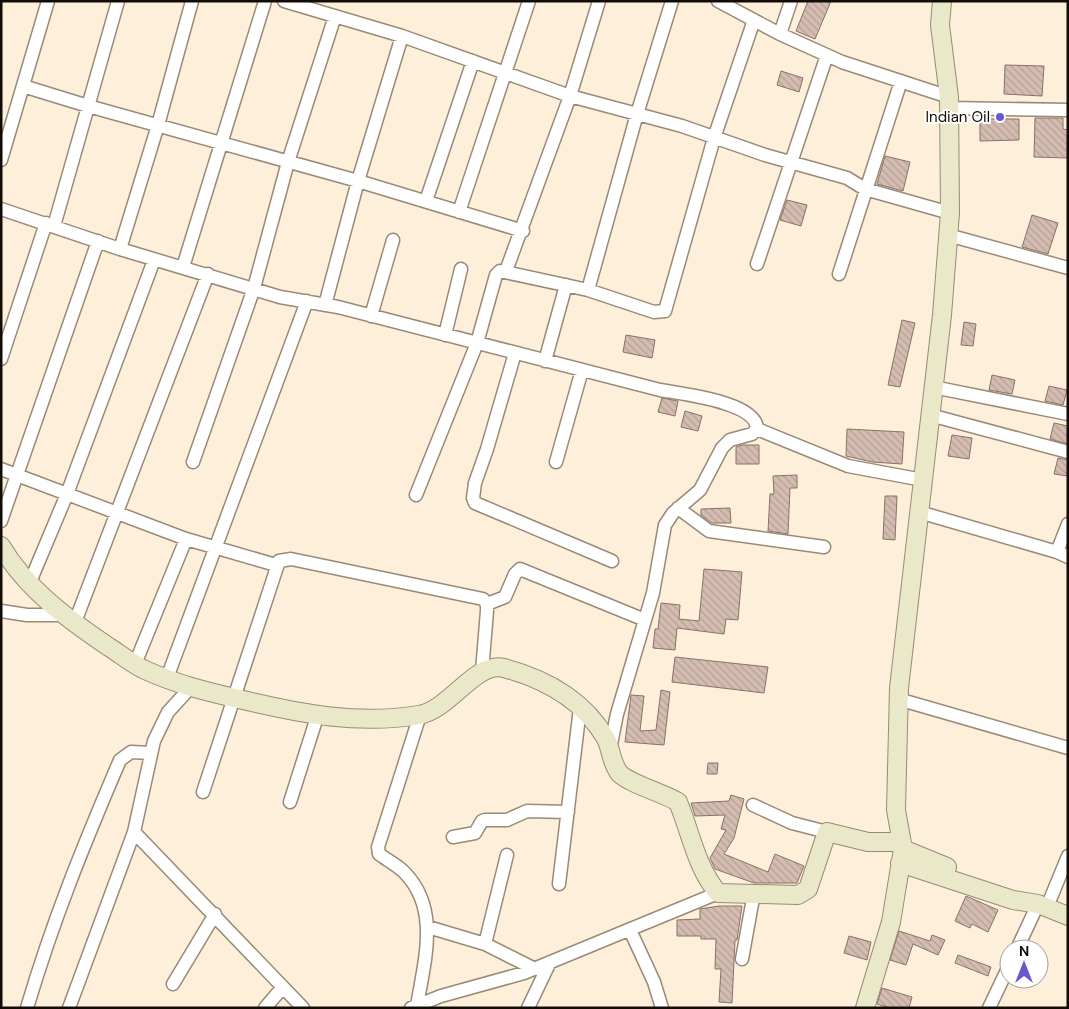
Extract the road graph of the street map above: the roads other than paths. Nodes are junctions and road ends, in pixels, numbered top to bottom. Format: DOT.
graph roads {
  1 [pos="48,1"];
  2 [pos="118,1"];
  3 [pos="192,1"];
  4 [pos="265,1"];
  5 [pos="284,1"];
  6 [pos="529,1"];
  7 [pos="600,1"];
  8 [pos="672,1"];
  9 [pos="791,1"];
  10 [pos="942,1"];
  11 [pos="721,2"];
  12 [pos="335,16"];
  13 [pos="754,20"];
  14 [pos="780,34"];
  15 [pos="402,36"];
  16 [pos="827,55"];
  17 [pos="473,61"];
  18 [pos="505,73"];
  19 [pos="901,81"];
  20 [pos="23,86"];
  21 [pos="570,96"];
  22 [pos="949,102"];
  23 [pos="88,106"];
  24 [pos="1068,110"];
  25 [pos="637,114"];
  26 [pos="158,125"];
  27 [pos="714,138"];
  28 [pos="222,143"];
  29 [pos="1,160"];
  30 [pos="288,162"];
  31 [pos="790,162"];
  32 [pos="358,181"];
  33 [pos="865,189"];
  34 [pos="426,202"];
  35 [pos="1,209"];
  36 [pos="459,212"];
  37 [pos="950,214"];
  38 [pos="50,225"];
  39 [pos="523,231"];
  40 [pos="948,235"];
  41 [pos="393,240"];
  42 [pos="98,241"];
  43 [pos="120,249"];
  44 [pos="154,260"];
  45 [pos="757,264"];
  46 [pos="183,267"];
  47 [pos="1068,268"];
  48 [pos="461,269"];
  49 [pos="506,271"];
  50 [pos="208,274"];
  51 [pos="839,274"];
  52 [pos="566,285"];
  53 [pos="254,288"];
  54 [pos="588,290"];
  55 [pos="308,302"];
  56 [pos="325,305"];
  57 [pos="371,316"];
  58 [pos="445,335"];
  59 [pos="477,343"];
  60 [pos="515,353"];
  61 [pos="1,359"];
  62 [pos="545,361"];
  63 [pos="582,370"];
  64 [pos="934,387"];
  65 [pos="1068,414"];
  66 [pos="930,415"];
  67 [pos="757,429"];
  68 [pos="1068,452"];
  69 [pos="193,462"];
  70 [pos="556,462"];
  71 [pos="1,470"];
  72 [pos="18,475"];
  73 [pos="923,480"];
  74 [pos="67,494"];
  75 [pos="416,495"];
  76 [pos="678,508"];
  77 [pos="118,512"];
  78 [pos="919,512"];
  79 [pos="1,521"];
  80 [pos="1068,524"];
  81 [pos="186,540"];
  82 [pos="1,546"];
  83 [pos="824,547"];
  84 [pos="215,549"];
  85 [pos="1060,551"];
  86 [pos="612,561"];
  87 [pos="276,566"];
  88 [pos="30,582"];
  89 [pos="487,604"];
  90 [pos="1,611"];
  91 [pos="69,619"];
  92 [pos="645,620"];
  93 [pos="135,664"];
  94 [pos="482,671"];
  95 [pos="167,678"];
  96 [pos="190,688"];
  97 [pos="234,698"];
  98 [pos="898,699"];
  99 [pos="580,708"];
  100 [pos="420,714"];
  101 [pos="317,717"];
  102 [pos="1068,748"];
  103 [pos="151,753"];
  104 [pos="609,754"];
  105 [pos="203,792"];
  106 [pos="290,802"];
  107 [pos="753,805"];
  108 [pos="568,812"];
  109 [pos="134,832"];
  110 [pos="827,832"];
  111 [pos="453,837"];
  112 [pos="902,851"];
  113 [pos="506,855"];
  114 [pos="1068,856"];
  115 [pos="559,884"];
  116 [pos="718,893"];
  117 [pos="754,893"];
  118 [pos="1037,904"];
  119 [pos="215,914"];
  120 [pos="1068,916"];
  121 [pos="428,927"];
  122 [pos="630,930"];
  123 [pos="1021,939"];
  124 [pos="485,944"];
  125 [pos="742,959"];
  126 [pos="550,962"];
  127 [pos="535,969"];
  128 [pos="173,984"];
  129 [pos="283,987"];
  130 [pos="999,987"];
  131 [pos="414,1007"];
  132 [pos="27,1008"];
  133 [pos="69,1008"];
  134 [pos="265,1008"];
  135 [pos="303,1008"];
  136 [pos="528,1008"];
  137 [pos="662,1008"];
  138 [pos="865,1008"];
  139 [pos="989,1008"];
  1 -- 20 [label="street"];
  2 -- 23 [label="street"];
  3 -- 26 [label="street"];
  4 -- 28 [label="street"];
  5 -- 12 [label="street"];
  6 -- 18 [label="street"];
  7 -- 21 [label="street"];
  8 -- 25 [label="street"];
  9 -- 14 [label="street"];
  10 -- 22 [label="main road"];
  11 -- 13 [label="street"];
  12 -- 15 [label="street"];
  12 -- 30 [label="street"];
  13 -- 14 [label="street"];
  13 -- 27 [label="street"];
  14 -- 16 [label="street"];
  15 -- 17 [label="street"];
  15 -- 32 [label="street"];
  16 -- 19 [label="street"];
  16 -- 31 [label="street"];
  17 -- 18 [label="street"];
  17 -- 34 [label="street"];
  18 -- 21 [label="street"];
  18 -- 36 [label="street"];
  19 -- 22 [label="street"];
  19 -- 33 [label="street"];
  20 -- 23 [label="street"];
  20 -- 29 [label="street"];
  21 -- 25 [label="street"];
  21 -- 39 [label="street"];
  22 -- 24 [label="street"];
  22 -- 37 [label="main road"];
  23 -- 26 [label="street"];
  23 -- 38 [label="street"];
  25 -- 27 [label="street"];
  25 -- 54 [label="street"];
  26 -- 28 [label="street"];
  26 -- 43 [label="street"];
  27 -- 31 [label="street"];
  27 -- 54 [label="street"];
  28 -- 30 [label="street"];
  28 -- 46 [label="street"];
  30 -- 32 [label="street"];
  30 -- 53 [label="street"];
  31 -- 33 [label="street"];
  31 -- 45 [label="street"];
  32 -- 34 [label="street"];
  32 -- 56 [label="street"];
  33 -- 37 [label="street"];
  33 -- 51 [label="street"];
  34 -- 36 [label="street"];
  35 -- 38 [label="street"];
  36 -- 39 [label="street"];
  37 -- 40 [label="main road"];
  38 -- 42 [label="street"];
  38 -- 61 [label="street"];
  39 -- 49 [label="street"];
  40 -- 47 [label="street"];
  40 -- 64 [label="main road"];
  41 -- 57 [label="street"];
  42 -- 43 [label="street"];
  42 -- 72 [label="street"];
  43 -- 44 [label="street"];
  44 -- 46 [label="street"];
  44 -- 74 [label="street"];
  46 -- 50 [label="street"];
  48 -- 58 [label="street"];
  49 -- 52 [label="street"];
  49 -- 59 [label="street"];
  50 -- 53 [label="street"];
  50 -- 77 [label="street"];
  52 -- 54 [label="street"];
  52 -- 62 [label="street"];
  53 -- 55 [label="street"];
  53 -- 69 [label="street"];
  55 -- 56 [label="street"];
  55 -- 84 [label="street"];
  56 -- 57 [label="street"];
  57 -- 58 [label="street"];
  58 -- 59 [label="street"];
  59 -- 60 [label="street"];
  59 -- 75 [label="street"];
  60 -- 62 [label="street"];
  60 -- 86 [label="street"];
  62 -- 63 [label="street"];
  63 -- 67 [label="street"];
  63 -- 70 [label="street"];
  64 -- 65 [label="street"];
  64 -- 66 [label="main road"];
  66 -- 68 [label="street"];
  66 -- 73 [label="main road"];
  67 -- 73 [label="street"];
  67 -- 76 [label="street"];
  71 -- 72 [label="street"];
  72 -- 74 [label="street"];
  72 -- 79 [label="street"];
  73 -- 78 [label="main road"];
  74 -- 77 [label="street"];
  74 -- 88 [label="street"];
  76 -- 83 [label="street"];
  76 -- 92 [label="street"];
  77 -- 81 [label="street"];
  77 -- 91 [label="street"];
  78 -- 85 [label="street"];
  78 -- 98 [label="main road"];
  80 -- 85 [label="street"];
  81 -- 84 [label="street"];
  81 -- 93 [label="street"];
  82 -- 88 [label="main road"];
  84 -- 87 [label="street"];
  84 -- 95 [label="street"];
  87 -- 89 [label="street"];
  87 -- 97 [label="street"];
  88 -- 91 [label="main road"];
  89 -- 92 [label="street"];
  89 -- 94 [label="street"];
  90 -- 91 [label="street"];
  91 -- 93 [label="main road"];
  92 -- 104 [label="street"];
  93 -- 95 [label="main road"];
  94 -- 99 [label="main road"];
  94 -- 100 [label="main road"];
  95 -- 96 [label="main road"];
  96 -- 97 [label="main road"];
  96 -- 103 [label="street"];
  97 -- 101 [label="main road"];
  97 -- 105 [label="street"];
  98 -- 102 [label="street"];
  98 -- 112 [label="main road"];
  99 -- 104 [label="main road"];
  99 -- 108 [label="street"];
  100 -- 101 [label="main road"];
  100 -- 121 [label="street"];
  101 -- 106 [label="street"];
  103 -- 109 [label="street"];
  103 -- 132 [label="street"];
  104 -- 116 [label="main road"];
  107 -- 110 [label="street"];
  108 -- 111 [label="street"];
  108 -- 115 [label="street"];
  109 -- 119 [label="street"];
  109 -- 133 [label="street"];
  110 -- 112 [label="main road"];
  110 -- 117 [label="main road"];
  112 -- 118 [label="main road"];
  112 -- 138 [label="main road"];
  113 -- 124 [label="street"];
  114 -- 118 [label="street"];
  116 -- 117 [label="main road"];
  116 -- 122 [label="street"];
  117 -- 125 [label="street"];
  118 -- 120 [label="main road"];
  118 -- 123 [label="street"];
  119 -- 128 [label="street"];
  119 -- 129 [label="street"];
  121 -- 124 [label="street"];
  121 -- 131 [label="street"];
  122 -- 126 [label="street"];
  122 -- 137 [label="street"];
  124 -- 127 [label="street"];
  126 -- 127 [label="street"];
  126 -- 136 [label="street"];
  127 -- 131 [label="street"];
  129 -- 134 [label="street"];
  129 -- 135 [label="street"];
  130 -- 139 [label="street"];
}
